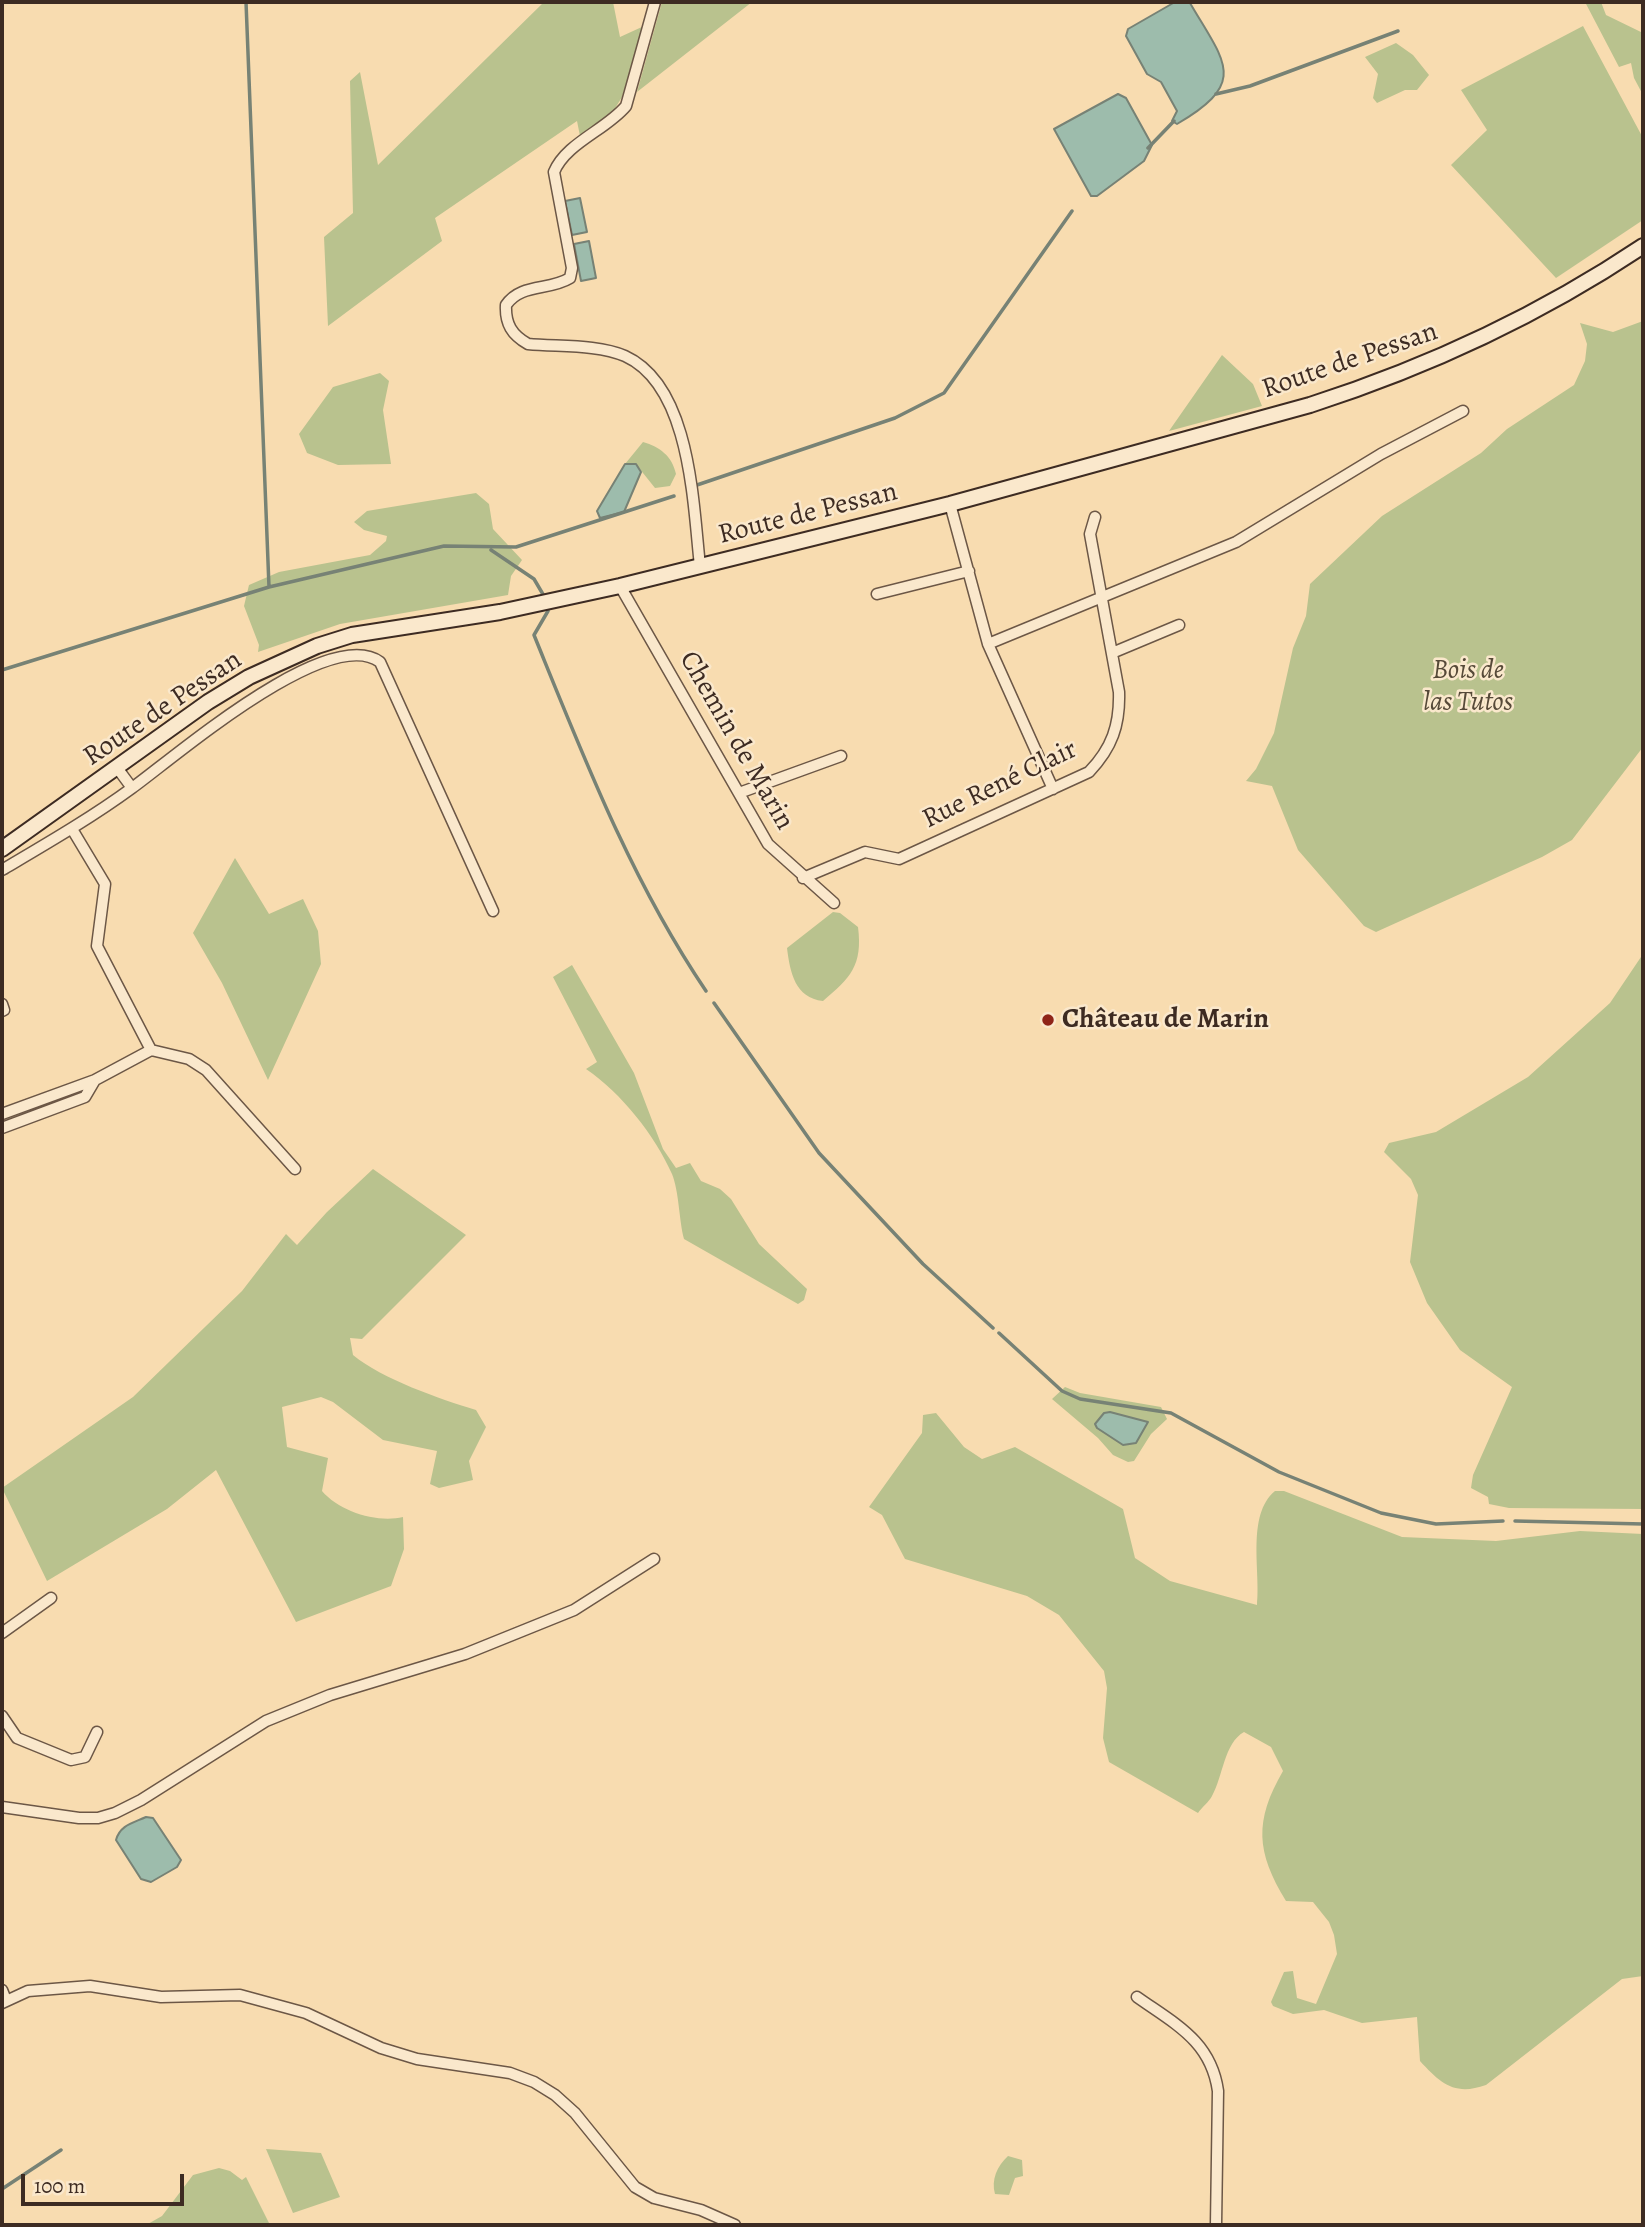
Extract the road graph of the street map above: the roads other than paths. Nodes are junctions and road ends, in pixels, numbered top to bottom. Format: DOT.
graph roads {
  1 [pos="655,2"];
  2 [pos="1643,246"];
  3 [pos="1463,411"];
  4 [pos="950,504"];
  5 [pos="1095,517"];
  6 [pos="700,566"];
  7 [pos="969,571"];
  8 [pos="620,586"];
  9 [pos="877,594"];
  10 [pos="1102,598"];
  11 [pos="1179,625"];
  12 [pos="988,644"];
  13 [pos="1112,653"];
  14 [pos="841,756"];
  15 [pos="118,769"];
  16 [pos="132,788"];
  17 [pos="1054,789"];
  18 [pos="739,793"];
  19 [pos="72,829"];
  20 [pos="2,849"];
  21 [pos="2,870"];
  22 [pos="803,878"];
  23 [pos="834,903"];
  24 [pos="493,911"];
  25 [pos="2,1004"];
  26 [pos="2,1011"];
  27 [pos="151,1050"];
  28 [pos="95,1080"];
  29 [pos="2,1114"];
  30 [pos="2,1128"];
  31 [pos="295,1169"];
  32 [pos="654,1559"];
  33 [pos="51,1598"];
  34 [pos="2,1633"];
  35 [pos="2,1716"];
  36 [pos="97,1732"];
  37 [pos="2,1807"];
  38 [pos="3,1997"];
  39 [pos="1137,1997"];
  40 [pos="735,2225"];
  41 [pos="1216,2225"];
  1 -- 6 [label="street"];
  2 -- 4 [label="main road, Route de Pessan"];
  3 -- 10 [label="street"];
  4 -- 6 [label="main road, Route de Pessan"];
  4 -- 7 [label="street"];
  5 -- 10 [label="street, Rue René Clair"];
  6 -- 8 [label="main road, Route de Pessan"];
  7 -- 9 [label="street"];
  7 -- 12 [label="street"];
  8 -- 15 [label="main road, Route de Pessan"];
  8 -- 18 [label="street, Chemin de Marin"];
  10 -- 12 [label="street"];
  10 -- 13 [label="street, Rue René Clair"];
  11 -- 13 [label="street"];
  12 -- 17 [label="street"];
  13 -- 17 [label="street, Rue René Clair"];
  14 -- 18 [label="street"];
  15 -- 16 [label="street"];
  15 -- 20 [label="main road, Route de Pessan"];
  16 -- 19 [label="street"];
  16 -- 24 [label="street"];
  17 -- 22 [label="street, Rue René Clair"];
  18 -- 22 [label="street, Chemin de Marin"];
  19 -- 21 [label="street"];
  19 -- 27 [label="street"];
  22 -- 23 [label="street, Chemin de Marin"];
  25 -- 26 [label="street"];
  27 -- 28 [label="street"];
  27 -- 31 [label="street"];
  28 -- 29 [label="street"];
  28 -- 30 [label="street"];
  32 -- 37 [label="street"];
  33 -- 34 [label="street"];
  35 -- 36 [label="street"];
  38 -- 40 [label="street"];
  39 -- 41 [label="street"];
}
